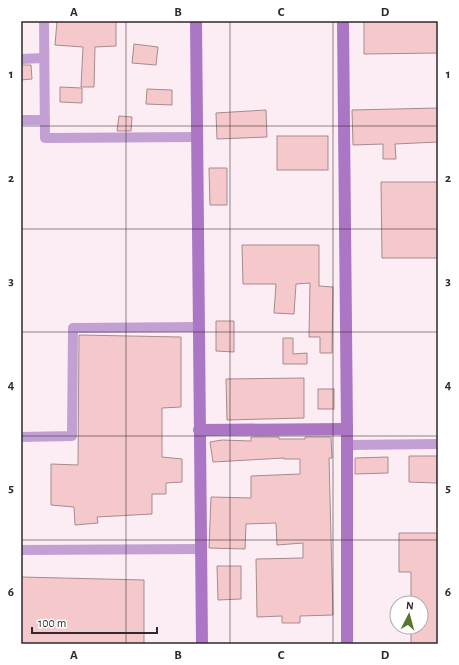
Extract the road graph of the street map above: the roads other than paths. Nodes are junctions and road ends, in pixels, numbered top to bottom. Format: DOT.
graph roads {
  1 [pos="44,21"];
  2 [pos="196,21"];
  3 [pos="344,21"];
  4 [pos="44,58"];
  5 [pos="21,59"];
  6 [pos="21,120"];
  7 [pos="45,120"];
  8 [pos="197,136"];
  9 [pos="199,327"];
  10 [pos="347,428"];
  11 [pos="200,430"];
  12 [pos="21,438"];
  13 [pos="438,444"];
  14 [pos="347,445"];
  15 [pos="21,550"];
  16 [pos="201,550"];
  17 [pos="202,644"];
  18 [pos="347,644"];
  1 -- 4 [label="street"];
  2 -- 8 [label="street"];
  3 -- 10 [label="street"];
  4 -- 5 [label="street"];
  4 -- 7 [label="street"];
  6 -- 7 [label="street"];
  7 -- 8 [label="street"];
  8 -- 9 [label="street"];
  9 -- 11 [label="street"];
  9 -- 12 [label="street"];
  10 -- 11 [label="street"];
  10 -- 14 [label="street"];
  11 -- 16 [label="street"];
  13 -- 14 [label="street"];
  14 -- 18 [label="street"];
  15 -- 16 [label="street"];
  16 -- 17 [label="street"];
}
